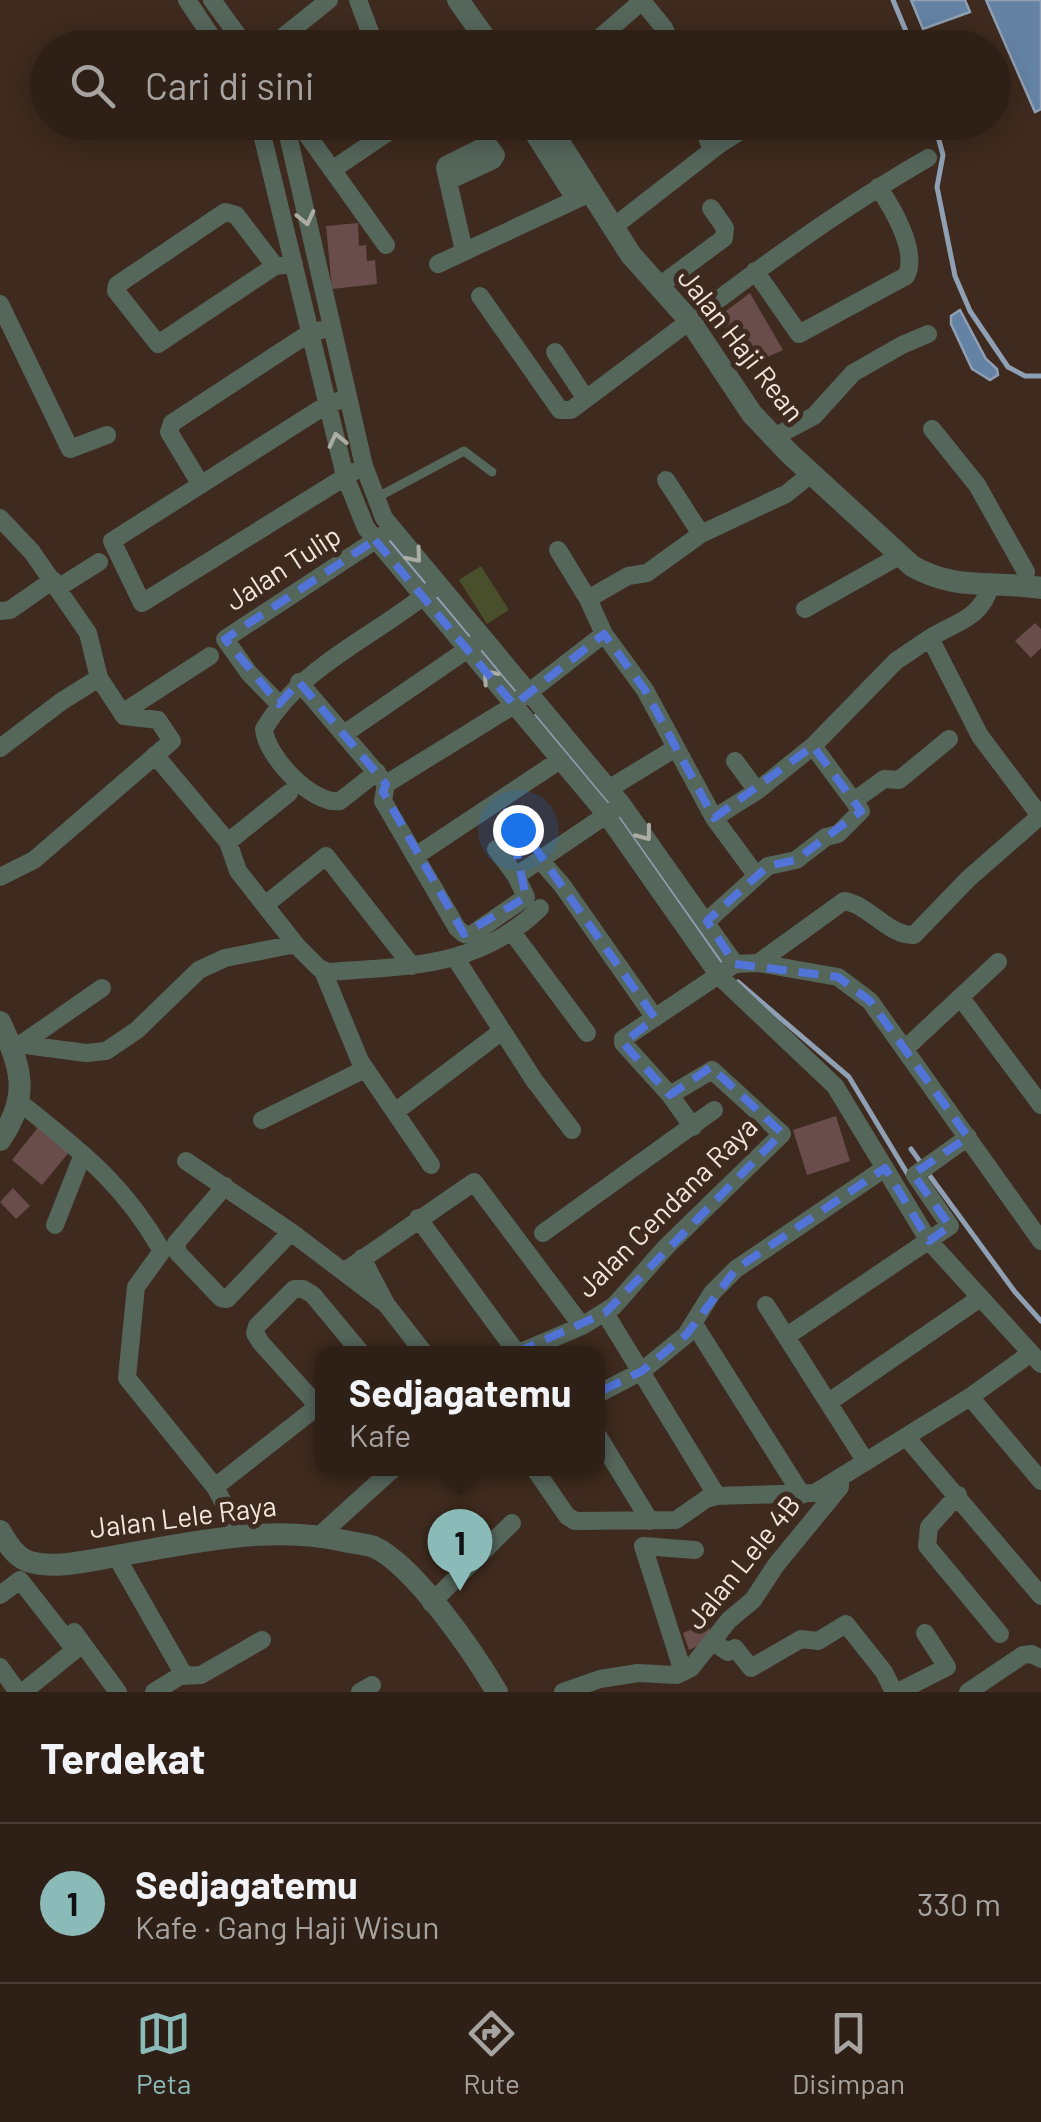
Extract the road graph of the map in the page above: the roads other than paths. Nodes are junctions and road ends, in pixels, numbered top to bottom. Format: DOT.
graph roads {
  1 [pos="187,0"];
  2 [pos="212,0"];
  3 [pos="329,0"];
  4 [pos="358,0"];
  5 [pos="458,0"];
  6 [pos="207,30"];
  7 [pos="234,30"];
  8 [pos="292,30"];
  9 [pos="369,30"];
  10 [pos="479,30"];
  11 [pos="609,30"];
  12 [pos="665,30"];
  13 [pos="262,140"];
  14 [pos="293,140"];
  15 [pos="303,140"];
  16 [pos="376,140"];
  17 [pos="540,140"];
  18 [pos="555,140"];
  19 [pos="708,140"];
  20 [pos="727,140"];
  21 [pos="712,150"];
  22 [pos="928,158"];
  23 [pos="332,170"];
  24 [pos="448,181"];
  25 [pos="878,187"];
  26 [pos="583,196"];
  27 [pos="711,208"];
  28 [pos="612,228"];
  29 [pos="386,245"];
  30 [pos="464,252"];
  31 [pos="438,264"];
  32 [pos="285,265"];
  33 [pos="755,271"];
  34 [pos="658,287"];
  35 [pos="480,296"];
  36 [pos="0,304"];
  37 [pos="696,316"];
  38 [pos="332,329"];
  39 [pos="311,332"];
  40 [pos="928,334"];
  41 [pos="556,352"];
  42 [pos="348,398"];
  43 [pos="586,399"];
  44 [pos="328,404"];
  45 [pos="932,429"];
  46 [pos="107,435"];
  47 [pos="774,438"];
  48 [pos="364,466"];
  49 [pos="492,472"];
  50 [pos="811,474"];
  51 [pos="346,476"];
  52 [pos="666,480"];
  53 [pos="200,485"];
  54 [pos="376,498"];
  55 [pos="0,518"];
  56 [pos="384,534"];
  57 [pos="701,534"];
  58 [pos="558,550"];
  59 [pos="900,555"];
  60 [pos="99,562"];
  61 [pos="1033,577"];
  62 [pos="55,584"];
  63 [pos="990,586"];
  64 [pos="431,591"];
  65 [pos="588,599"];
  66 [pos="805,609"];
  67 [pos="0,611"];
  68 [pos="604,634"];
  69 [pos="930,638"];
  70 [pos="475,644"];
  71 [pos="210,656"];
  72 [pos="99,678"];
  73 [pos="299,682"];
  74 [pos="521,698"];
  75 [pos="279,704"];
  76 [pos="122,714"];
  77 [pos="344,734"];
  78 [pos="4,738"];
  79 [pos="949,739"];
  80 [pos="813,746"];
  81 [pos="674,749"];
  82 [pos="155,755"];
  83 [pos="560,760"];
  84 [pos="735,761"];
  85 [pos="382,778"];
  86 [pos="610,788"];
  87 [pos="757,791"];
  88 [pos="290,793"];
  89 [pos="858,806"];
  90 [pos="614,809"];
  91 [pos="1040,817"];
  92 [pos="714,818"];
  93 [pos="228,842"];
  94 [pos="496,849"];
  95 [pos="417,856"];
  96 [pos="540,860"];
  97 [pos="756,875"];
  98 [pos="516,876"];
  99 [pos="0,877"];
  100 [pos="265,905"];
  101 [pos="532,908"];
  102 [pos="707,920"];
  103 [pos="512,932"];
  104 [pos="298,946"];
  105 [pos="456,958"];
  106 [pos="998,962"];
  107 [pos="758,963"];
  108 [pos="412,966"];
  109 [pos="727,969"];
  110 [pos="323,971"];
  111 [pos="102,988"];
  112 [pos="961,998"];
  113 [pos="655,1018"];
  114 [pos="502,1031"];
  115 [pos="587,1032"];
  116 [pos="7,1036"];
  117 [pos="906,1048"];
  118 [pos="366,1070"];
  119 [pos="670,1096"];
  120 [pos="18,1101"];
  121 [pos="1041,1104"];
  122 [pos="714,1110"];
  123 [pos="395,1112"];
  124 [pos="262,1120"];
  125 [pos="693,1127"];
  126 [pos="572,1130"];
  127 [pos="968,1136"];
  128 [pos="0,1140"];
  129 [pos="84,1154"];
  130 [pos="186,1161"];
  131 [pos="431,1165"];
  132 [pos="885,1168"];
  133 [pos="226,1186"];
  134 [pos="418,1218"];
  135 [pos="1036,1222"];
  136 [pos="54,1226"];
  137 [pos="291,1232"];
  138 [pos="542,1234"];
  139 [pos="929,1241"];
  140 [pos="1041,1241"];
  141 [pos="362,1258"];
  142 [pos="345,1271"];
  143 [pos="980,1298"];
  144 [pos="386,1304"];
  145 [pos="766,1305"];
  146 [pos="605,1313"];
  147 [pos="694,1324"];
  148 [pos="582,1326"];
  149 [pos="786,1336"];
  150 [pos="355,1346"];
  151 [pos="418,1346"];
  152 [pos="511,1346"];
  153 [pos="533,1346"];
  154 [pos="1036,1358"];
  155 [pos="642,1371"];
  156 [pos="605,1390"];
  157 [pos="970,1397"];
  158 [pos="315,1399"];
  159 [pos="829,1402"];
  160 [pos="315,1408"];
  161 [pos="907,1438"];
  162 [pos="605,1447"];
  163 [pos="866,1462"];
  164 [pos="385,1476"];
  165 [pos="540,1476"];
  166 [pos="840,1478"];
  167 [pos="1041,1481"];
  168 [pos="215,1487"];
  169 [pos="802,1495"];
  170 [pos="717,1496"];
  171 [pos="958,1496"];
  172 [pos="650,1521"];
  173 [pos="512,1523"];
  174 [pos="0,1532"];
  175 [pos="241,1535"];
  176 [pos="319,1536"];
  177 [pos="695,1550"];
  178 [pos="15,1552"];
  179 [pos="116,1556"];
  180 [pos="0,1596"];
  181 [pos="1041,1596"];
  182 [pos="431,1602"];
  183 [pos="926,1633"];
  184 [pos="1000,1634"];
  185 [pos="262,1640"];
  186 [pos="713,1642"];
  187 [pos="1041,1659"];
  188 [pos="0,1667"];
  189 [pos="184,1675"];
  190 [pos="676,1680"];
  191 [pos="977,1690"];
  192 [pos="20,1692"];
  193 [pos="118,1692"];
  194 [pos="154,1692"];
  195 [pos="497,1692"];
  196 [pos="563,1692"];
  197 [pos="896,1692"];
  1 -- 6 [label="street"];
  2 -- 7 [label="street"];
  3 -- 8 [label="street"];
  4 -- 9 [label="street"];
  5 -- 10 [label="street"];
  11 -- 12 [label="street"];
  13 -- 32 [label="street"];
  14 -- 38 [label="street, one-way"];
  15 -- 23 [label="street"];
  16 -- 23 [label="street"];
  17 -- 26 [label="street"];
  18 -- 26 [label="street, Jalan Haji Rean"];
  19 -- 21 [label="street"];
  20 -- 21 [label="street"];
  21 -- 28 [label="street"];
  22 -- 25 [label="street"];
  23 -- 29 [label="street"];
  24 -- 30 [label="street"];
  25 -- 33 [label="street"];
  25 -- 33 [label="street"];
  26 -- 28 [label="street, Jalan Haji Rean"];
  26 -- 30 [label="street"];
  27 -- 34 [label="street"];
  28 -- 34 [label="street, Jalan Haji Rean"];
  30 -- 31 [label="street"];
  32 -- 32 [label="street"];
  32 -- 39 [label="street"];
  33 -- 37 [label="street"];
  34 -- 37 [label="street, Jalan Haji Rean"];
  35 -- 43 [label="street"];
  36 -- 46 [label="street"];
  37 -- 43 [label="street"];
  37 -- 47 [label="street, Jalan Haji Rean"];
  38 -- 39 [label="street"];
  38 -- 42 [label="street"];
  39 -- 44 [label="street"];
  39 -- 53 [label="street"];
  40 -- 47 [label="street"];
  41 -- 43 [label="street"];
  42 -- 44 [label="street"];
  42 -- 48 [label="street"];
  51 -- 44 [label="street, one-way"];
  44 -- 53 [label="street"];
  45 -- 61 [label="street"];
  47 -- 50 [label="street, Jalan Haji Rean"];
  48 -- 51 [label="street"];
  48 -- 54 [label="street"];
  49 -- 54 [label="lane"];
  50 -- 57 [label="street"];
  50 -- 59 [label="street, Jalan Haji Rean"];
  51 -- 53 [label="street"];
  51 -- 56 [label="street"];
  52 -- 57 [label="street"];
  54 -- 56 [label="street"];
  55 -- 62 [label="street"];
  56 -- 64 [label="street"];
  56 -- 75 [label="street, Jalan Tulip"];
  57 -- 65 [label="street"];
  58 -- 65 [label="street"];
  59 -- 63 [label="street, Jalan Haji Rean"];
  59 -- 66 [label="street"];
  60 -- 62 [label="street"];
  61 -- 63 [label="street, Jalan Haji Rean"];
  62 -- 67 [label="street"];
  62 -- 72 [label="street"];
  63 -- 69 [label="street"];
  64 -- 70 [label="street"];
  64 -- 73 [label="street"];
  65 -- 68 [label="street"];
  68 -- 74 [label="street"];
  68 -- 81 [label="street"];
  69 -- 80 [label="street"];
  69 -- 91 [label="street"];
  70 -- 74 [label="street"];
  70 -- 77 [label="street"];
  71 -- 76 [label="street"];
  72 -- 76 [label="street"];
  72 -- 78 [label="street"];
  73 -- 75 [label="street"];
  73 -- 77 [label="street"];
  74 -- 83 [label="street"];
  74 -- 85 [label="street"];
  74 -- 86 [label="street"];
  75 -- 85 [label="street"];
  76 -- 82 [label="street"];
  77 -- 85 [label="street"];
  79 -- 89 [label="street"];
  80 -- 87 [label="street"];
  80 -- 89 [label="street"];
  81 -- 86 [label="street"];
  81 -- 92 [label="street"];
  82 -- 93 [label="street"];
  82 -- 99 [label="street"];
  83 -- 90 [label="street"];
  83 -- 95 [label="street"];
  84 -- 87 [label="street"];
  85 -- 95 [label="street"];
  86 -- 90 [label="street"];
  87 -- 92 [label="street"];
  88 -- 93 [label="street"];
  89 -- 97 [label="street"];
  90 -- 96 [label="street"];
  90 -- 102 [label="street, one-way"];
  90 -- 109 [label="street"];
  91 -- 107 [label="street"];
  92 -- 97 [label="street"];
  93 -- 100 [label="street"];
  94 -- 98 [label="street"];
  95 -- 101 [label="street"];
  96 -- 98 [label="street"];
  96 -- 113 [label="street"];
  97 -- 102 [label="street"];
  98 -- 101 [label="street"];
  100 -- 104 [label="street"];
  100 -- 108 [label="street"];
  101 -- 103 [label="street"];
  102 -- 109 [label="street"];
  103 -- 105 [label="street"];
  103 -- 115 [label="street"];
  104 -- 110 [label="street"];
  104 -- 116 [label="street"];
  105 -- 108 [label="street"];
  105 -- 114 [label="street"];
  106 -- 112 [label="street"];
  107 -- 109 [label="street"];
  107 -- 117 [label="street"];
  108 -- 110 [label="street"];
  109 -- 113 [label="street"];
  109 -- 132 [label="street"];
  110 -- 118 [label="street"];
  111 -- 116 [label="street"];
  112 -- 117 [label="street"];
  112 -- 121 [label="street"];
  113 -- 119 [label="street"];
  114 -- 123 [label="street"];
  114 -- 126 [label="street"];
  116 -- 120 [label="street"];
  117 -- 127 [label="street"];
  118 -- 123 [label="street"];
  118 -- 124 [label="street"];
  119 -- 125 [label="street"];
  119 -- 146 [label="street, Jalan Cendana Raya"];
  120 -- 128 [label="street"];
  120 -- 129 [label="street"];
  122 -- 125 [label="street"];
  123 -- 131 [label="street"];
  125 -- 138 [label="street"];
  127 -- 135 [label="street"];
  127 -- 139 [label="street"];
  129 -- 136 [label="street"];
  129 -- 168 [label="street"];
  130 -- 133 [label="street"];
  132 -- 139 [label="street"];
  132 -- 147 [label="street"];
  133 -- 137 [label="street"];
  133 -- 137 [label="street"];
  134 -- 141 [label="street"];
  134 -- 148 [label="street"];
  134 -- 152 [label="street"];
  135 -- 140 [label="street"];
  137 -- 142 [label="street"];
  139 -- 143 [label="street"];
  139 -- 149 [label="street"];
  141 -- 142 [label="street"];
  141 -- 144 [label="street"];
  142 -- 144 [label="street"];
  143 -- 154 [label="street"];
  143 -- 159 [label="street"];
  144 -- 151 [label="street"];
  145 -- 149 [label="street"];
  146 -- 148 [label="street, Jalan Cendana Raya"];
  146 -- 155 [label="street"];
  147 -- 155 [label="street"];
  147 -- 169 [label="street"];
  148 -- 153 [label="street, Jalan Cendana Raya"];
  149 -- 159 [label="street"];
  150 -- 158 [label="street"];
  154 -- 157 [label="street"];
  155 -- 156 [label="street"];
  155 -- 170 [label="street"];
  157 -- 161 [label="street"];
  157 -- 167 [label="street"];
  159 -- 163 [label="street"];
  160 -- 168 [label="street"];
  161 -- 163 [label="street"];
  161 -- 171 [label="street"];
  162 -- 172 [label="street"];
  163 -- 166 [label="street"];
  164 -- 176 [label="street"];
  165 -- 172 [label="street"];
  166 -- 169 [label="street"];
  166 -- 186 [label="street, Jalan Lele 4B"];
  168 -- 175 [label="street"];
  169 -- 170 [label="street"];
  170 -- 172 [label="street"];
  171 -- 181 [label="street"];
  171 -- 184 [label="street"];
  173 -- 182 [label="street"];
  174 -- 178 [label="street"];
  175 -- 176 [label="street, Jalan Lele Raya"];
  175 -- 179 [label="street, Jalan Lele Raya"];
  176 -- 182 [label="street, Jalan Lele Raya"];
  177 -- 190 [label="street"];
  178 -- 179 [label="street, Jalan Lele Raya"];
  178 -- 193 [label="street"];
  179 -- 189 [label="street"];
  180 -- 192 [label="street"];
  182 -- 195 [label="street, Jalan Lele Raya"];
  183 -- 197 [label="street"];
  185 -- 189 [label="street"];
  186 -- 190 [label="street, Jalan Lele 4B"];
  186 -- 197 [label="street"];
  187 -- 191 [label="street"];
  188 -- 192 [label="street"];
  189 -- 194 [label="street"];
  190 -- 196 [label="street"];
}
